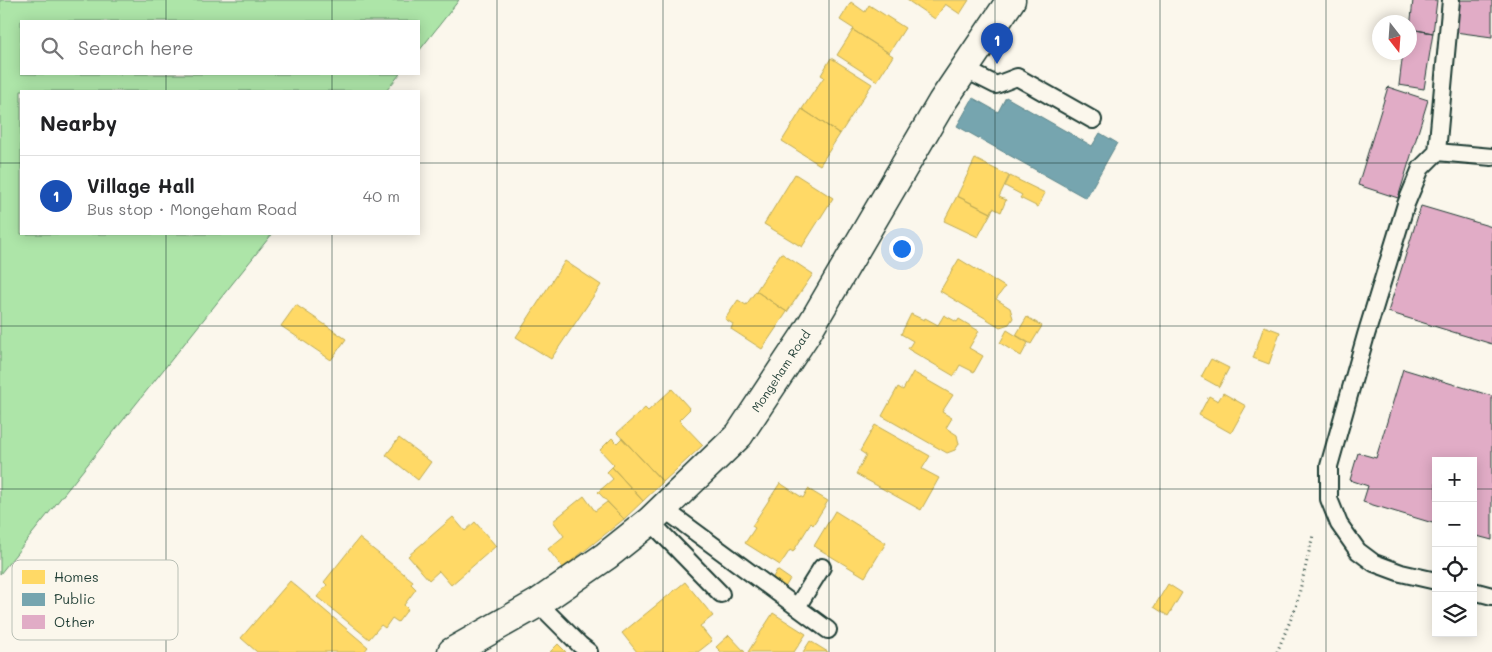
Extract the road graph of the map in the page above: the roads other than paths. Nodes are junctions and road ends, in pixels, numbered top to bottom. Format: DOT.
graph roads {
  1 [pos="1011,0"];
  2 [pos="1451,0"];
  3 [pos="964,69"];
  4 [pos="1093,120"];
  5 [pos="1437,152"];
  6 [pos="1492,157"];
  7 [pos="657,515"];
  8 [pos="822,567"];
  9 [pos="1432,580"];
  10 [pos="1477,592"];
  11 [pos="721,594"];
  12 [pos="1492,596"];
  13 [pos="538,603"];
  14 [pos="796,607"];
  15 [pos="828,630"];
  16 [pos="452,652"];
  17 [pos="589,652"];
  1 -- 3 [label="street, Mongeham Road"];
  2 -- 5 [label="lane"];
  3 -- 4 [label="lane"];
  3 -- 7 [label="street, Mongeham Road"];
  5 -- 6 [label="lane"];
  5 -- 9 [label="lane"];
  7 -- 11 [label="lane"];
  7 -- 13 [label="street, Mongeham Road"];
  7 -- 14 [label="lane"];
  8 -- 14 [label="lane"];
  10 -- 12 [label="lane"];
  13 -- 16 [label="street, Mongeham Road"];
  13 -- 17 [label="lane"];
  14 -- 15 [label="lane"];
}
